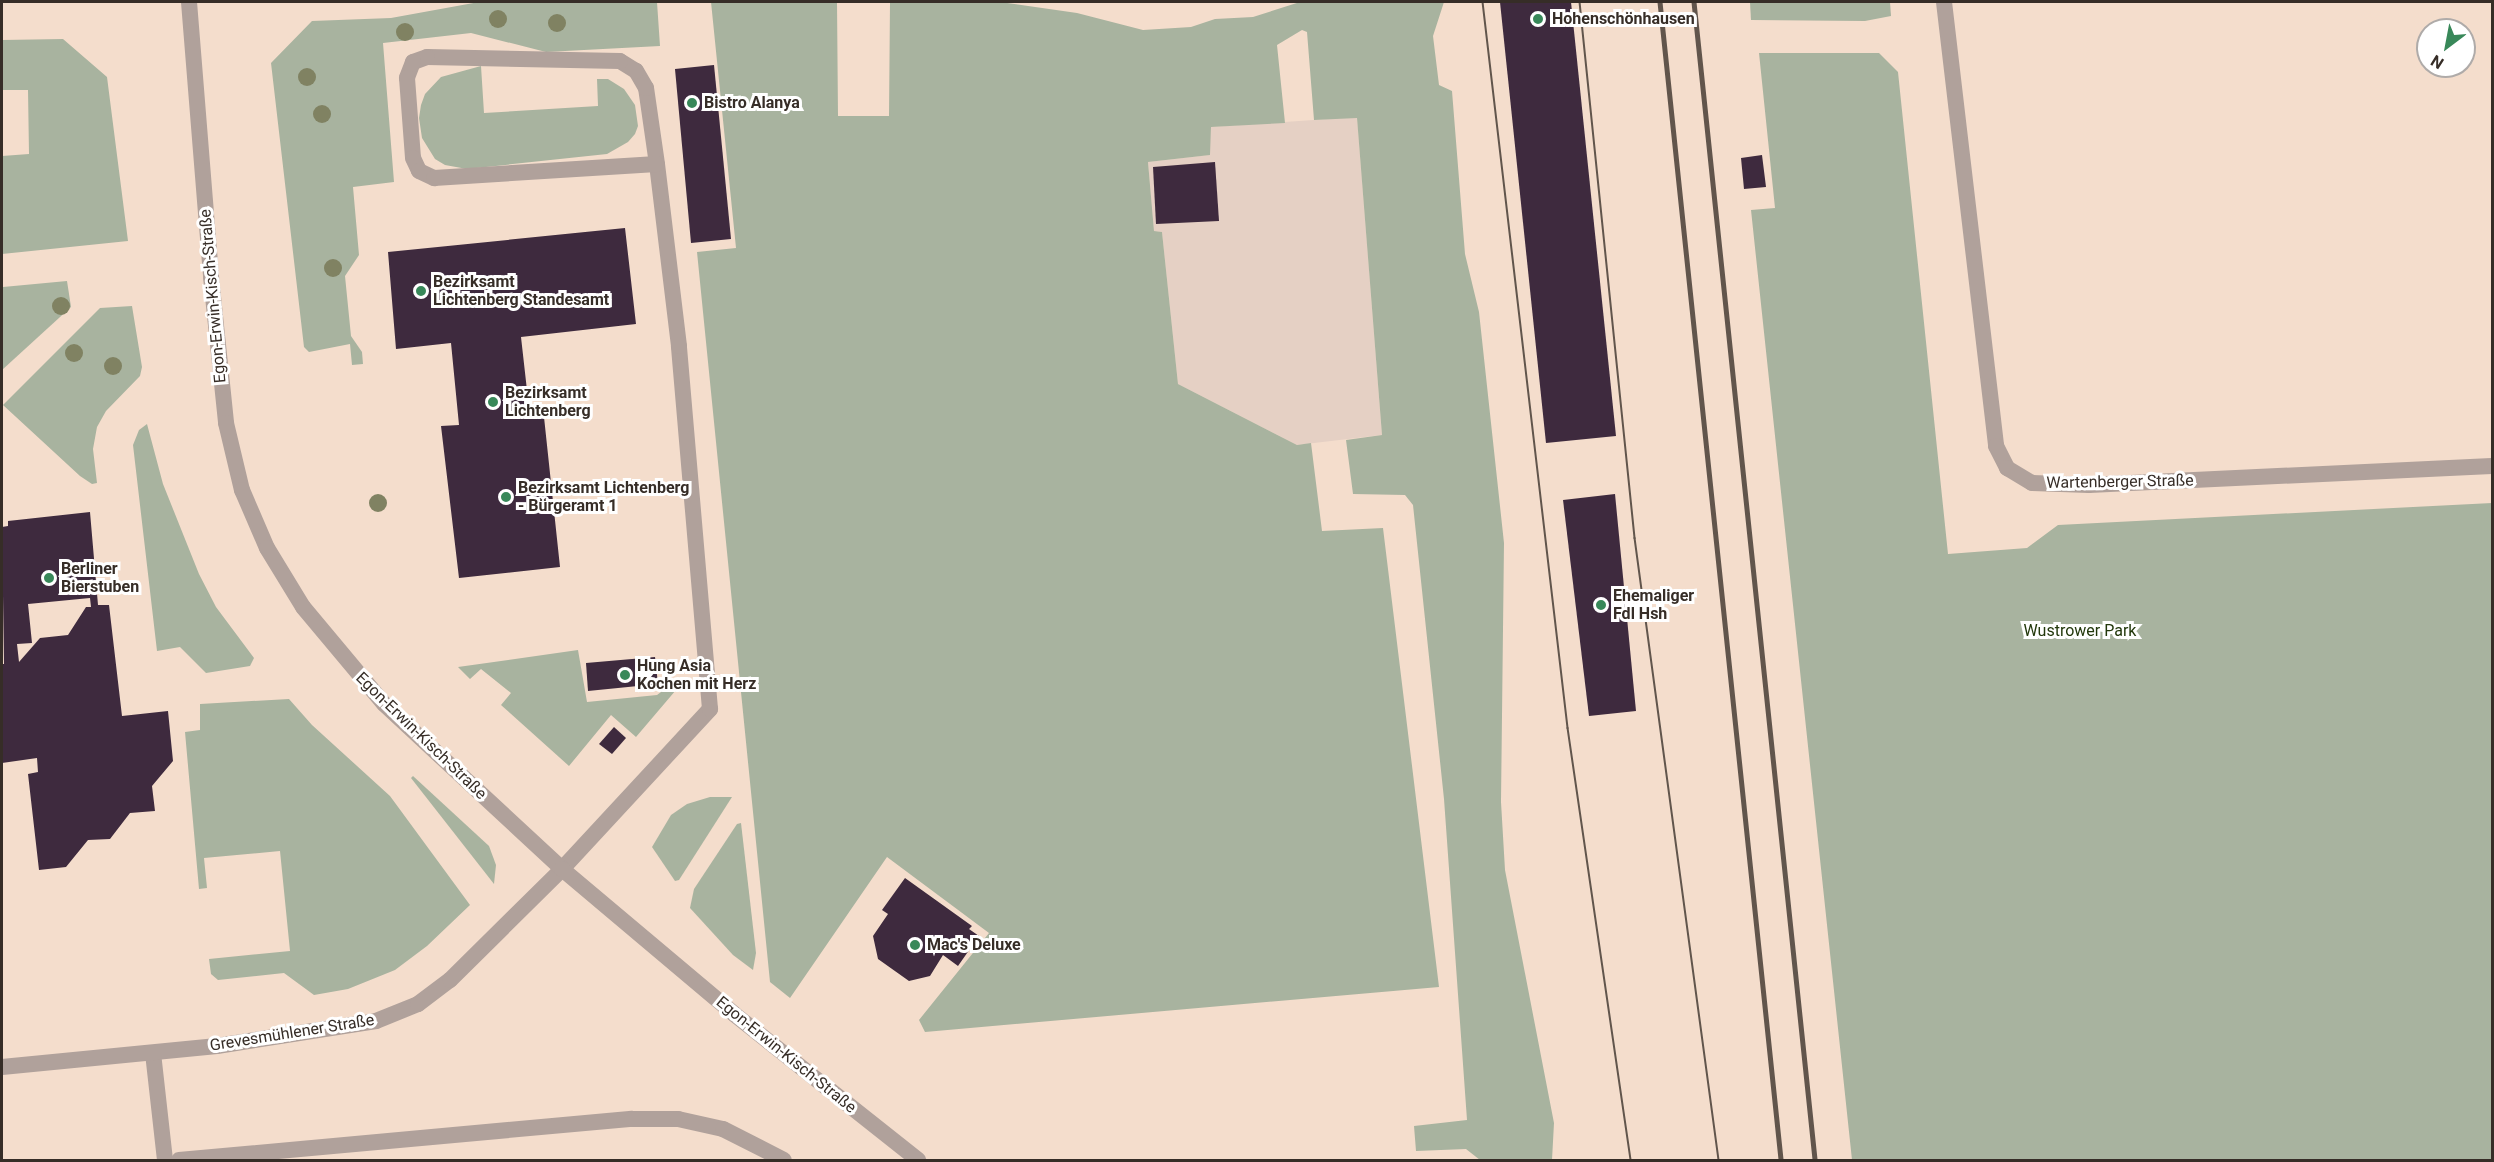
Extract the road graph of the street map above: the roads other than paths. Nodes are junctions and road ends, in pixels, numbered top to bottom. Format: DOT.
graph roads {
  1 [pos="189,2"];
  2 [pos="1944,2"];
  3 [pos="657,164"];
  4 [pos="2493,466"];
  5 [pos="562,869"];
  6 [pos="153,1053"];
  7 [pos="2,1068"];
  8 [pos="782,1158"];
  9 [pos="165,1161"];
  10 [pos="179,1161"];
  11 [pos="918,1161"];
  1 -- 5 [label="street, Egon-Erwin-Kisch-Straße"];
  2 -- 4 [label="street, Wartenberger Straße"];
  3 -- 3 [label="street, Grevesmühlener Straße"];
  3 -- 5 [label="street, Grevesmühlener Straße"];
  5 -- 6 [label="street, Grevesmühlener Straße"];
  5 -- 11 [label="street, Egon-Erwin-Kisch-Straße"];
  6 -- 7 [label="street, Grevesmühlener Straße"];
  6 -- 9 [label="street"];
  8 -- 10 [label="street"];
}
